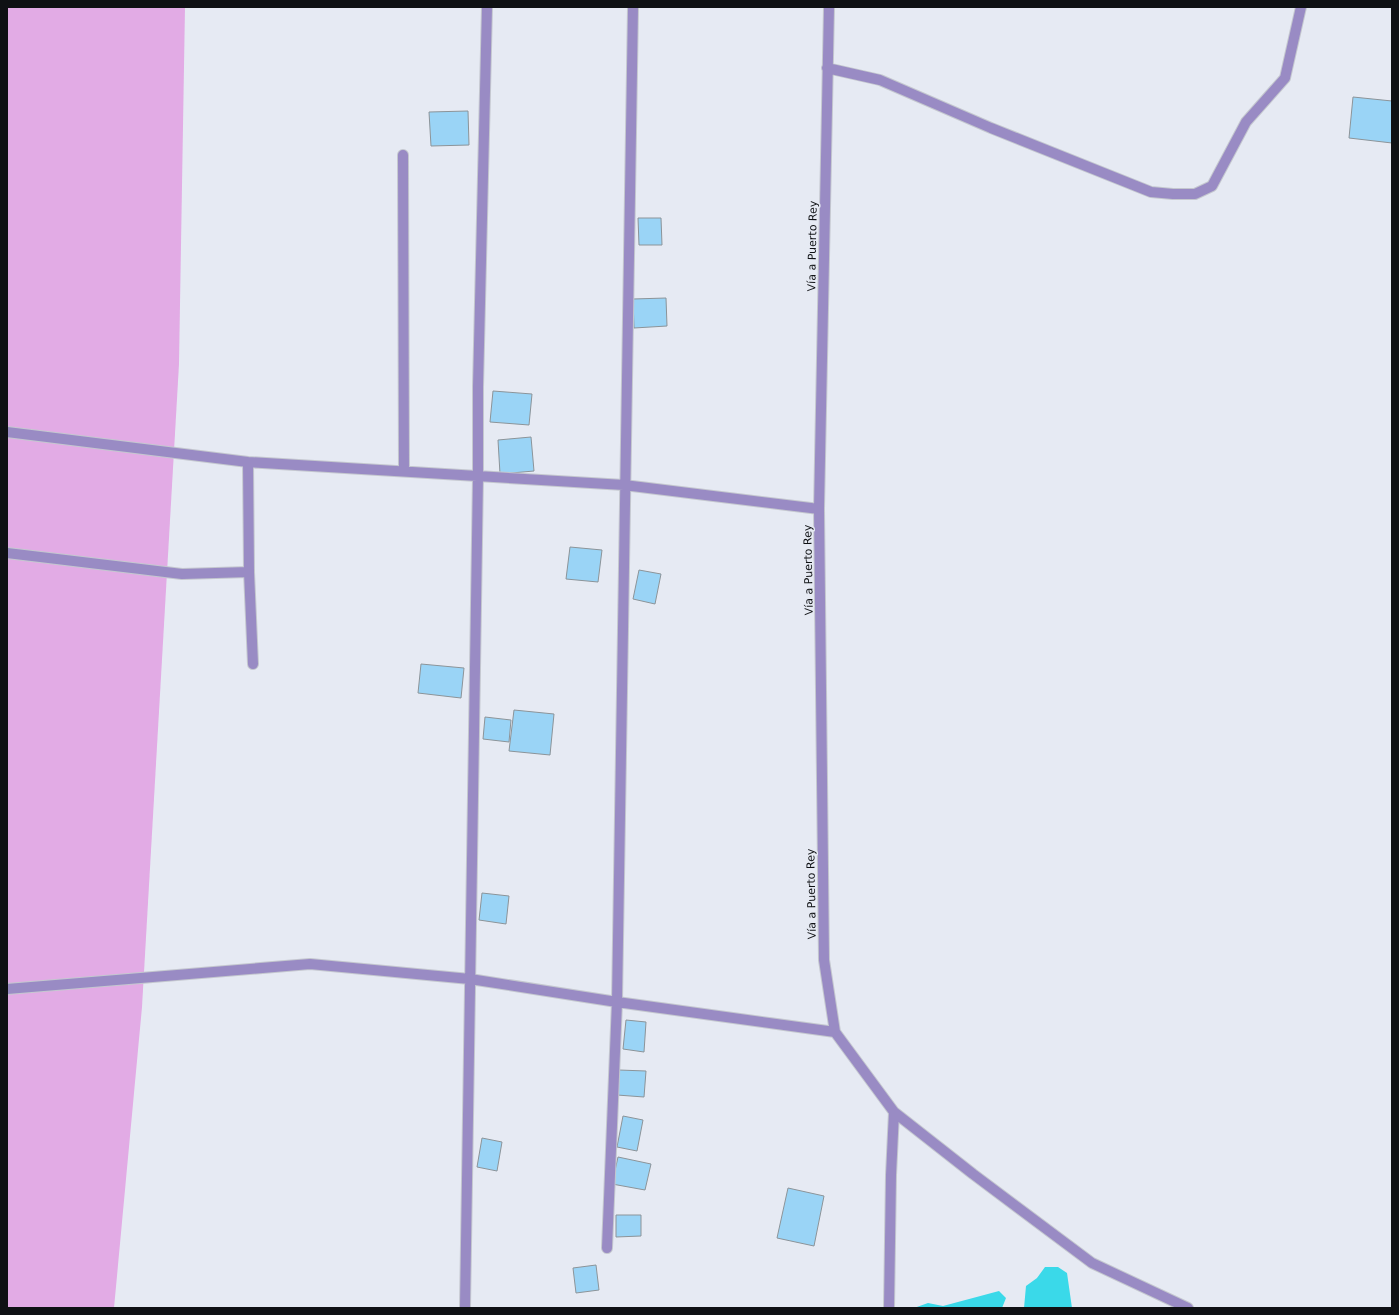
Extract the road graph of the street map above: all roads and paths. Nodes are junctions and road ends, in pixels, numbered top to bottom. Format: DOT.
graph roads {
  1 [pos="486,7"];
  2 [pos="632,7"];
  3 [pos="828,7"];
  4 [pos="1301,7"];
  5 [pos="827,68"];
  6 [pos="403,156"];
  7 [pos="7,432"];
  8 [pos="248,462"];
  9 [pos="404,471"];
  10 [pos="478,476"];
  11 [pos="624,485"];
  12 [pos="819,509"];
  13 [pos="7,554"];
  14 [pos="249,572"];
  15 [pos="253,664"];
  16 [pos="470,979"];
  17 [pos="7,989"];
  18 [pos="617,1002"];
  19 [pos="835,1032"];
  20 [pos="894,1112"];
  21 [pos="607,1248"];
  22 [pos="465,1308"];
  23 [pos="889,1308"];
  24 [pos="1188,1308"];
  1 -- 10 [label="street"];
  2 -- 11 [label="street"];
  3 -- 5 [label="street, Vía a Puerto Rey"];
  4 -- 5 [label="street"];
  5 -- 12 [label="street, Vía a Puerto Rey"];
  6 -- 9 [label="street"];
  7 -- 8 [label="street"];
  8 -- 9 [label="street"];
  8 -- 14 [label="street"];
  9 -- 10 [label="street"];
  10 -- 11 [label="street"];
  10 -- 16 [label="street"];
  11 -- 12 [label="street"];
  11 -- 18 [label="street"];
  12 -- 19 [label="street, Vía a Puerto Rey"];
  13 -- 14 [label="street"];
  14 -- 15 [label="street"];
  16 -- 17 [label="street"];
  16 -- 18 [label="street"];
  16 -- 22 [label="street"];
  18 -- 19 [label="street"];
  18 -- 21 [label="street"];
  19 -- 20 [label="street, Vía a Puerto Rey"];
  20 -- 23 [label="street"];
  20 -- 24 [label="street, Vía a Puerto Rey"];
}
